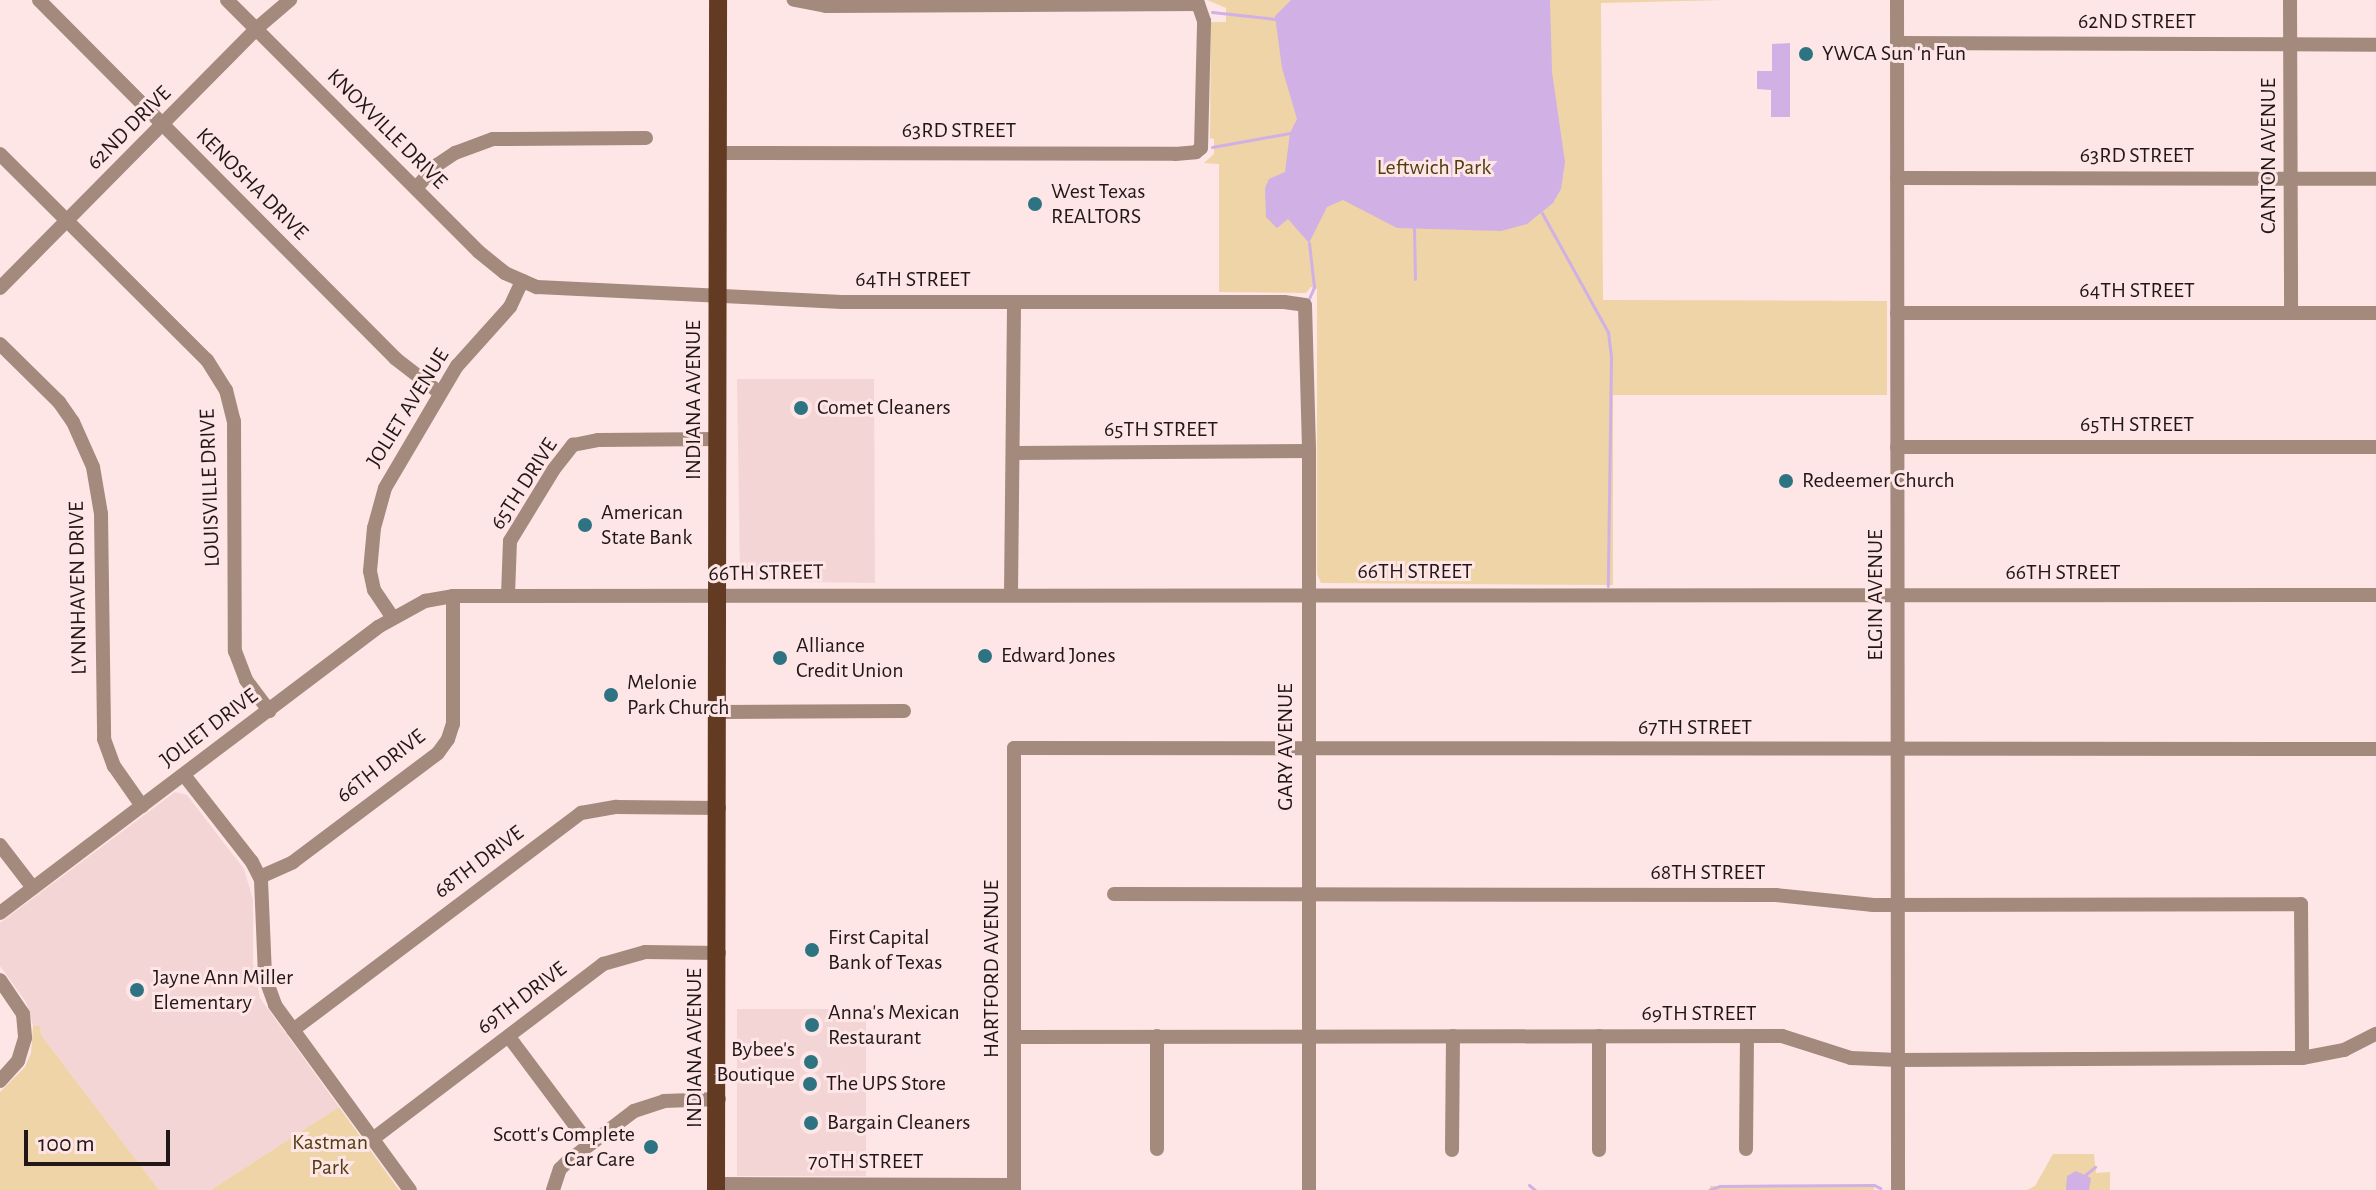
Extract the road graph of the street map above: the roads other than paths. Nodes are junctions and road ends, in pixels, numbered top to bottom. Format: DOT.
graph roads {
  1 [pos="39,0"];
  2 [pos="227,0"];
  3 [pos="290,0"];
  4 [pos="718,0"];
  5 [pos="794,0"];
  6 [pos="1897,0"];
  7 [pos="2290,0"];
  8 [pos="1082,2"];
  9 [pos="256,29"];
  10 [pos="1897,43"];
  11 [pos="2290,44"];
  12 [pos="2376,45"];
  13 [pos="163,125"];
  14 [pos="646,138"];
  15 [pos="718,153"];
  16 [pos="0,154"];
  17 [pos="1897,178"];
  18 [pos="2291,179"];
  19 [pos="2376,179"];
  20 [pos="416,188"];
  21 [pos="67,221"];
  22 [pos="522,281"];
  23 [pos="0,288"];
  24 [pos="718,293"];
  25 [pos="1014,302"];
  26 [pos="1305,305"];
  27 [pos="1897,313"];
  28 [pos="2291,313"];
  29 [pos="2376,313"];
  30 [pos="0,344"];
  31 [pos="440,393"];
  32 [pos="718,439"];
  33 [pos="1897,447"];
  34 [pos="2376,447"];
  35 [pos="1309,451"];
  36 [pos="1013,453"];
  37 [pos="1011,594"];
  38 [pos="1309,594"];
  39 [pos="508,595"];
  40 [pos="718,595"];
  41 [pos="1897,595"];
  42 [pos="2376,595"];
  43 [pos="453,596"];
  44 [pos="393,618"];
  45 [pos="269,711"];
  46 [pos="904,711"];
  47 [pos="718,712"];
  48 [pos="1014,748"];
  49 [pos="2376,749"];
  50 [pos="1309,750"];
  51 [pos="1898,750"];
  52 [pos="184,775"];
  53 [pos="142,806"];
  54 [pos="719,808"];
  55 [pos="0,845"];
  56 [pos="260,877"];
  57 [pos="33,888"];
  58 [pos="1114,894"];
  59 [pos="1308,895"];
  60 [pos="1898,905"];
  61 [pos="0,913"];
  62 [pos="719,953"];
  63 [pos="0,980"];
  64 [pos="293,1030"];
  65 [pos="2376,1034"];
  66 [pos="1157,1036"];
  67 [pos="1308,1036"];
  68 [pos="1453,1036"];
  69 [pos="1599,1036"];
  70 [pos="1747,1036"];
  71 [pos="509,1037"];
  72 [pos="1014,1037"];
  73 [pos="2302,1058"];
  74 [pos="1898,1060"];
  75 [pos="0,1081"];
  76 [pos="719,1099"];
  77 [pos="374,1138"];
  78 [pos="589,1144"];
  79 [pos="1157,1149"];
  80 [pos="1746,1149"];
  81 [pos="1452,1150"];
  82 [pos="1599,1150"];
  83 [pos="719,1188"];
  84 [pos="1014,1188"];
  85 [pos="410,1190"];
  86 [pos="553,1190"];
  87 [pos="1309,1190"];
  88 [pos="1898,1190"];
  1 -- 13 [label="street, KENOSHA DRIVE"];
  2 -- 9 [label="street, KNOXVILLE DRIVE"];
  3 -- 9 [label="street, 62ND DRIVE"];
  4 -- 15 [label="main road, INDIANA AVENUE"];
  5 -- 8 [label="street"];
  6 -- 10 [label="street, ELGIN AVENUE"];
  7 -- 11 [label="street, CANTON AVENUE"];
  8 -- 15 [label="street, 63RD STREET"];
  9 -- 13 [label="street, 62ND DRIVE"];
  9 -- 20 [label="street, KNOXVILLE DRIVE"];
  10 -- 11 [label="street, 62ND STREET"];
  10 -- 17 [label="street, ELGIN AVENUE"];
  11 -- 12 [label="street, 62ND STREET"];
  11 -- 18 [label="street, CANTON AVENUE"];
  13 -- 21 [label="street, 62ND DRIVE"];
  13 -- 31 [label="street, KENOSHA DRIVE"];
  14 -- 20 [label="street"];
  15 -- 24 [label="main road, INDIANA AVENUE"];
  16 -- 21 [label="street, LOUISVILLE DRIVE"];
  17 -- 18 [label="street, 63RD STREET"];
  17 -- 27 [label="street, ELGIN AVENUE"];
  18 -- 19 [label="street, 63RD STREET"];
  18 -- 28 [label="street, CANTON AVENUE"];
  20 -- 22 [label="street, KNOXVILLE DRIVE"];
  21 -- 23 [label="street, 62ND DRIVE"];
  21 -- 45 [label="street, LOUISVILLE DRIVE"];
  22 -- 24 [label="street, 64TH STREET"];
  22 -- 31 [label="street, JOLIET AVENUE"];
  24 -- 25 [label="street, 64TH STREET"];
  24 -- 32 [label="main road, INDIANA AVENUE"];
  25 -- 26 [label="street, 64TH STREET"];
  25 -- 36 [label="street"];
  26 -- 35 [label="street, GARY AVENUE"];
  27 -- 28 [label="street, 64TH STREET"];
  27 -- 33 [label="street, ELGIN AVENUE"];
  28 -- 29 [label="street, 64TH STREET"];
  30 -- 53 [label="street, LYNNHAVEN DRIVE"];
  31 -- 44 [label="street, JOLIET AVENUE"];
  32 -- 39 [label="street, 65TH DRIVE"];
  32 -- 40 [label="main road, INDIANA AVENUE"];
  33 -- 34 [label="street, 65TH STREET"];
  33 -- 41 [label="street, ELGIN AVENUE"];
  35 -- 36 [label="street, 65TH STREET"];
  35 -- 38 [label="street, GARY AVENUE"];
  36 -- 37 [label="street"];
  37 -- 38 [label="street, 66TH STREET"];
  37 -- 40 [label="street, 66TH STREET"];
  38 -- 41 [label="street, 66TH STREET"];
  38 -- 50 [label="street, GARY AVENUE"];
  39 -- 40 [label="street, 66TH STREET"];
  39 -- 43 [label="street, 66TH STREET"];
  40 -- 47 [label="main road, INDIANA AVENUE"];
  41 -- 42 [label="street, 66TH STREET"];
  41 -- 51 [label="street, ELGIN AVENUE"];
  43 -- 44 [label="street, JOLIET DRIVE"];
  43 -- 56 [label="street, 66TH DRIVE"];
  44 -- 45 [label="street, JOLIET DRIVE"];
  45 -- 52 [label="street, JOLIET DRIVE"];
  46 -- 47 [label="street"];
  47 -- 54 [label="main road, INDIANA AVENUE"];
  48 -- 50 [label="street, 67TH STREET"];
  48 -- 72 [label="street, HARTFORD AVENUE"];
  49 -- 51 [label="street, 67TH STREET"];
  50 -- 51 [label="street, 67TH STREET"];
  50 -- 59 [label="street, GARY AVENUE"];
  51 -- 60 [label="street, ELGIN AVENUE"];
  52 -- 53 [label="street, JOLIET DRIVE"];
  52 -- 56 [label="street"];
  53 -- 57 [label="street, JOLIET DRIVE"];
  54 -- 62 [label="main road, INDIANA AVENUE"];
  54 -- 64 [label="street, 68TH DRIVE"];
  55 -- 57 [label="street"];
  56 -- 64 [label="street"];
  57 -- 61 [label="street, JOLIET DRIVE"];
  58 -- 59 [label="street, 68TH STREET"];
  59 -- 60 [label="street, 68TH STREET"];
  59 -- 67 [label="street, GARY AVENUE"];
  60 -- 73 [label="street, 68TH STREET"];
  60 -- 74 [label="street, ELGIN AVENUE"];
  62 -- 71 [label="street, 69TH DRIVE"];
  62 -- 76 [label="main road, INDIANA AVENUE"];
  63 -- 75 [label="street"];
  64 -- 77 [label="street"];
  65 -- 73 [label="street, 69TH STREET"];
  66 -- 67 [label="street, 69TH STREET"];
  66 -- 72 [label="street, 69TH STREET"];
  66 -- 79 [label="street"];
  67 -- 68 [label="street, 69TH STREET"];
  67 -- 87 [label="street, GARY AVENUE"];
  68 -- 69 [label="street, 69TH STREET"];
  68 -- 81 [label="street"];
  69 -- 70 [label="street, 69TH STREET"];
  69 -- 82 [label="street"];
  70 -- 74 [label="street, 69TH STREET"];
  70 -- 80 [label="street"];
  71 -- 77 [label="street, 69TH DRIVE"];
  71 -- 78 [label="street"];
  72 -- 84 [label="street, HARTFORD AVENUE"];
  73 -- 74 [label="street, 69TH STREET"];
  74 -- 88 [label="street, ELGIN AVENUE"];
  76 -- 78 [label="street"];
  76 -- 83 [label="main road, INDIANA AVENUE"];
  77 -- 85 [label="street"];
  78 -- 86 [label="street"];
  83 -- 84 [label="street, 70TH STREET"];
}
